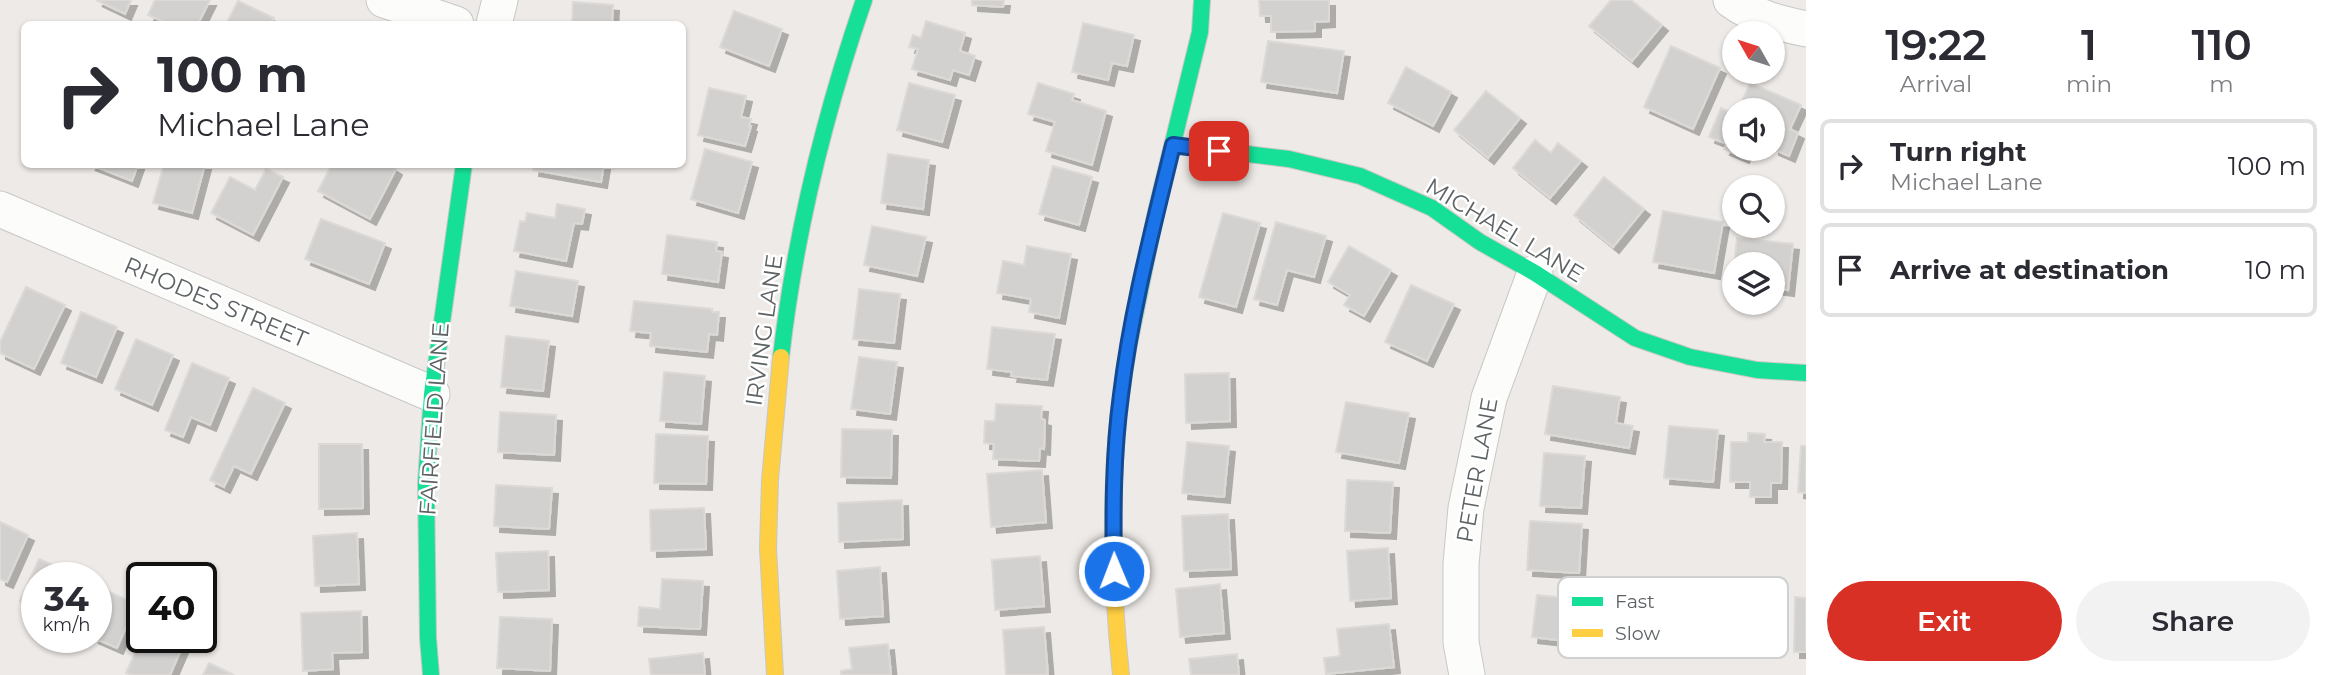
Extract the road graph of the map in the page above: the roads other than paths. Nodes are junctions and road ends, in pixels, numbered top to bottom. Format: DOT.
graph roads {
  1 [pos="384,0"];
  2 [pos="500,0"];
  3 [pos="864,0"];
  4 [pos="1202,0"];
  5 [pos="1731,0"];
  6 [pos="447,21"];
  7 [pos="495,21"];
  8 [pos="1806,29"];
  9 [pos="1173,145"];
  10 [pos="463,168"];
  11 [pos="0,209"];
  12 [pos="1535,273"];
  13 [pos="1806,373"];
  14 [pos="432,394"];
  15 [pos="431,675"];
  16 [pos="775,675"];
  17 [pos="1121,675"];
  18 [pos="1467,675"];
  1 -- 6 [label="street"];
  2 -- 7 [label="street"];
  3 -- 16 [label="street, IRVING LANE"];
  4 -- 9 [label="street"];
  5 -- 8 [label="street"];
  9 -- 12 [label="street, MICHAEL LANE"];
  9 -- 17 [label="street"];
  10 -- 14 [label="street, FAIRFIELD LANE"];
  11 -- 14 [label="street, RHODES STREET"];
  12 -- 13 [label="street, MICHAEL LANE"];
  12 -- 18 [label="street, PETER LANE"];
  14 -- 15 [label="street, FAIRFIELD LANE"];
}
